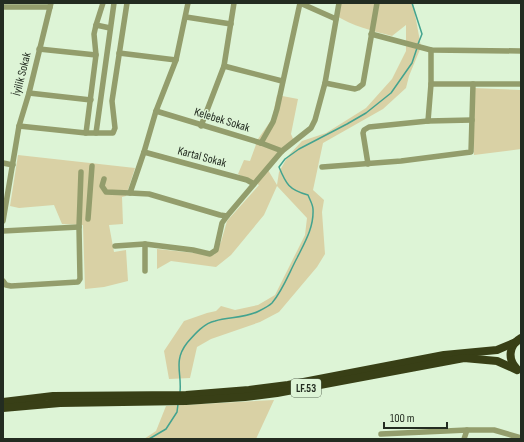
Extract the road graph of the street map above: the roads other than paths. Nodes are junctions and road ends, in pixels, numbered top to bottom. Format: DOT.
graph roads {
  1 [pos="103,3"];
  2 [pos="114,3"];
  3 [pos="127,3"];
  4 [pos="188,3"];
  5 [pos="234,3"];
  6 [pos="300,3"];
  7 [pos="340,3"];
  8 [pos="377,3"];
  9 [pos="51,5"];
  10 [pos="3,8"];
  11 [pos="186,17"];
  12 [pos="336,19"];
  13 [pos="231,24"];
  14 [pos="96,25"];
  15 [pos="110,28"];
  16 [pos="371,34"];
  17 [pos="39,49"];
  18 [pos="429,50"];
  19 [pos="521,51"];
  20 [pos="119,53"];
  21 [pos="96,55"];
  22 [pos="176,60"];
  23 [pos="224,66"];
  24 [pos="282,81"];
  25 [pos="325,83"];
  26 [pos="431,84"];
  27 [pos="473,84"];
  28 [pos="521,84"];
  29 [pos="29,93"];
  30 [pos="91,100"];
  31 [pos="156,111"];
  32 [pos="472,120"];
  33 [pos="428,121"];
  34 [pos="19,126"];
  35 [pos="201,126"];
  36 [pos="86,133"];
  37 [pos="96,133"];
  38 [pos="261,143"];
  39 [pos="282,151"];
  40 [pos="144,152"];
  41 [pos="3,163"];
  42 [pos="368,164"];
  43 [pos="13,165"];
  44 [pos="92,166"];
  45 [pos="322,167"];
  46 [pos="81,172"];
  47 [pos="104,179"];
  48 [pos="254,184"];
  49 [pos="130,193"];
  50 [pos="4,207"];
  51 [pos="227,216"];
  52 [pos="88,219"];
  53 [pos="3,221"];
  54 [pos="79,227"];
  55 [pos="3,231"];
  56 [pos="144,244"];
  57 [pos="115,246"];
  58 [pos="145,271"];
  59 [pos="5,283"];
  60 [pos="519,338"];
  61 [pos="519,371"];
  62 [pos="171,398"];
  63 [pos="186,398"];
  64 [pos="3,402"];
  65 [pos="3,408"];
  66 [pos="467,430"];
  67 [pos="382,434"];
  68 [pos="521,438"];
  69 [pos="464,439"];
  1 -- 14 [label="street"];
  2 -- 15 [label="street"];
  3 -- 20 [label="street"];
  4 -- 11 [label="street"];
  5 -- 13 [label="street"];
  6 -- 12 [label="street"];
  6 -- 24 [label="street"];
  7 -- 12 [label="street"];
  8 -- 16 [label="street"];
  9 -- 10 [label="street"];
  9 -- 17 [label="street, İyilik Sokak"];
  11 -- 13 [label="street"];
  11 -- 22 [label="street"];
  12 -- 25 [label="street"];
  13 -- 23 [label="street"];
  14 -- 15 [label="street"];
  14 -- 21 [label="street"];
  15 -- 37 [label="street"];
  16 -- 18 [label="street"];
  16 -- 25 [label="street"];
  17 -- 21 [label="street"];
  17 -- 29 [label="street, İyilik Sokak"];
  18 -- 19 [label="street"];
  18 -- 26 [label="street"];
  20 -- 22 [label="street"];
  20 -- 37 [label="street"];
  21 -- 30 [label="street"];
  22 -- 31 [label="street"];
  23 -- 24 [label="street"];
  23 -- 35 [label="street"];
  24 -- 38 [label="street"];
  25 -- 39 [label="street"];
  26 -- 27 [label="street"];
  26 -- 33 [label="street"];
  27 -- 28 [label="street"];
  27 -- 32 [label="street"];
  29 -- 30 [label="street"];
  29 -- 34 [label="street, İyilik Sokak"];
  30 -- 36 [label="street"];
  31 -- 35 [label="street, Kelebek Sokak"];
  31 -- 40 [label="street"];
  32 -- 33 [label="street"];
  32 -- 42 [label="street"];
  33 -- 42 [label="street"];
  34 -- 36 [label="street"];
  34 -- 43 [label="street, İyilik Sokak"];
  35 -- 38 [label="street, Kelebek Sokak"];
  36 -- 37 [label="street"];
  38 -- 39 [label="street, Kelebek Sokak"];
  39 -- 48 [label="street"];
  40 -- 48 [label="street, Kartal Sokak"];
  40 -- 49 [label="street"];
  41 -- 43 [label="street"];
  42 -- 45 [label="street"];
  43 -- 50 [label="street, İyilik Sokak"];
  44 -- 52 [label="street"];
  46 -- 54 [label="street"];
  47 -- 49 [label="street"];
  48 -- 51 [label="street"];
  49 -- 51 [label="street"];
  50 -- 53 [label="street, İyilik Sokak"];
  51 -- 56 [label="street"];
  54 -- 55 [label="street"];
  54 -- 59 [label="street"];
  56 -- 57 [label="street"];
  56 -- 58 [label="street"];
  60 -- 61 [label="highway, LF.53"];
  60 -- 63 [label="highway, LF.53"];
  61 -- 63 [label="highway, LF.53"];
  62 -- 63 [label="highway, LF.53"];
  62 -- 64 [label="highway, LF.53"];
  62 -- 65 [label="highway, LF.53"];
  66 -- 67 [label="street"];
  66 -- 68 [label="street"];
  66 -- 69 [label="street"];
}
